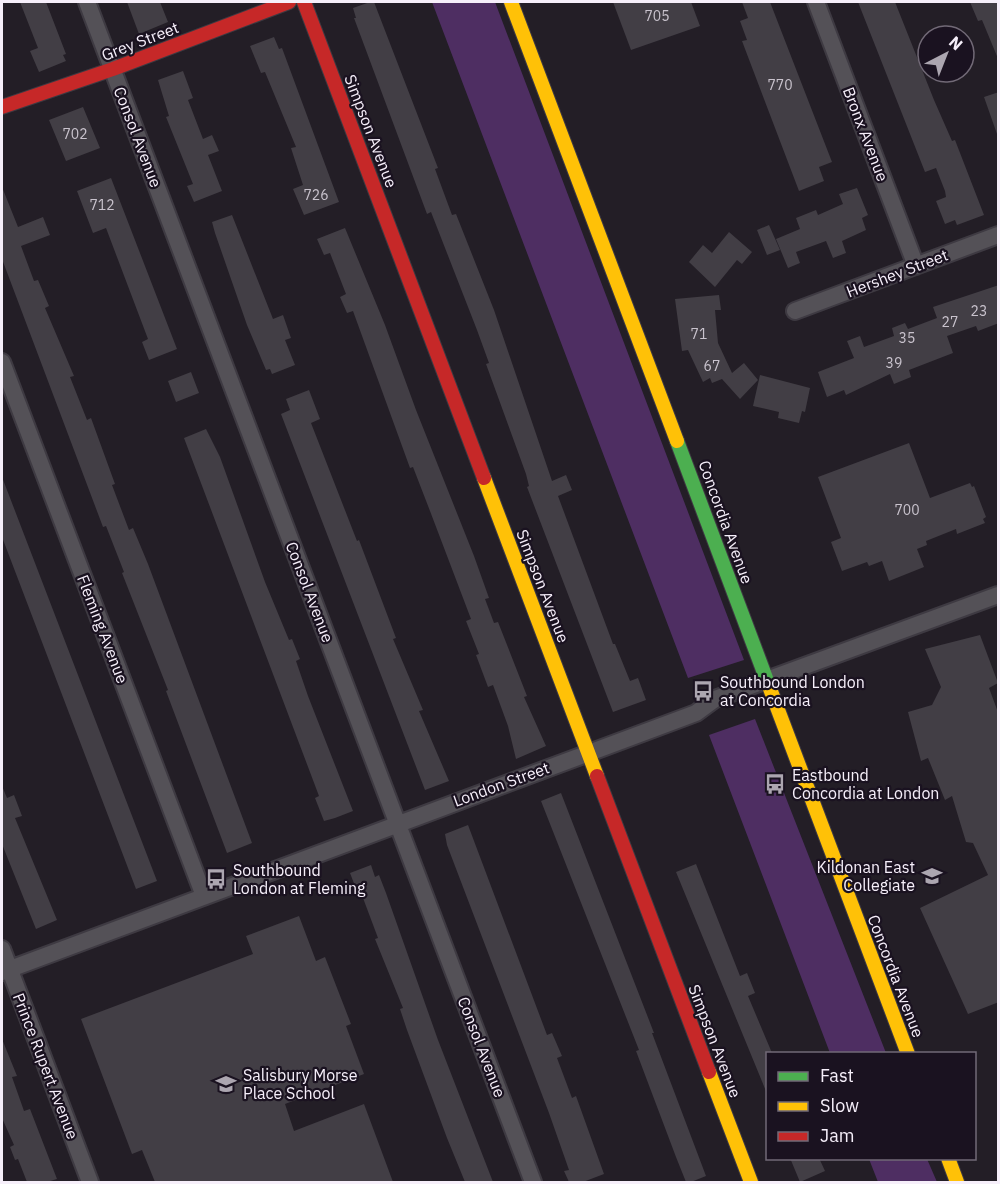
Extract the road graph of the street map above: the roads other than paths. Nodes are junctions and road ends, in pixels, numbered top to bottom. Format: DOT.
graph roads {
  1 [pos="87,2"];
  2 [pos="289,2"];
  3 [pos="304,2"];
  4 [pos="511,2"];
  5 [pos="816,2"];
  6 [pos="112,69"];
  7 [pos="2,107"];
  8 [pos="999,235"];
  9 [pos="916,266"];
  10 [pos="795,311"];
  11 [pos="2,362"];
  12 [pos="999,595"];
  13 [pos="766,680"];
  14 [pos="588,752"];
  15 [pos="397,823"];
  16 [pos="204,896"];
  17 [pos="2,949"];
  18 [pos="5,971"];
  19 [pos="908,1052"];
  20 [pos="949,1160"];
  21 [pos="90,1182"];
  22 [pos="533,1182"];
  23 [pos="751,1182"];
  24 [pos="957,1182"];
  1 -- 6 [label="street, Consol Avenue"];
  2 -- 6 [label="street, Grey Street"];
  3 -- 14 [label="street, Simpson Avenue"];
  4 -- 13 [label="street, Concordia Avenue"];
  5 -- 9 [label="street, Bronx Avenue"];
  6 -- 7 [label="street, Grey Street"];
  6 -- 15 [label="street, Consol Avenue"];
  8 -- 9 [label="street, Hershey Street"];
  9 -- 10 [label="street, Hershey Street"];
  11 -- 16 [label="street, Fleming Avenue"];
  12 -- 13 [label="street, London Street"];
  13 -- 14 [label="street, London Street"];
  13 -- 19 [label="street, Concordia Avenue"];
  14 -- 15 [label="street, London Street"];
  14 -- 23 [label="street, Simpson Avenue"];
  15 -- 16 [label="street, London Street"];
  15 -- 22 [label="street, Consol Avenue"];
  16 -- 18 [label="street, London Street"];
  17 -- 18 [label="street, Prince Rupert Avenue"];
  18 -- 21 [label="street, Prince Rupert Avenue"];
  20 -- 24 [label="street"];
}
